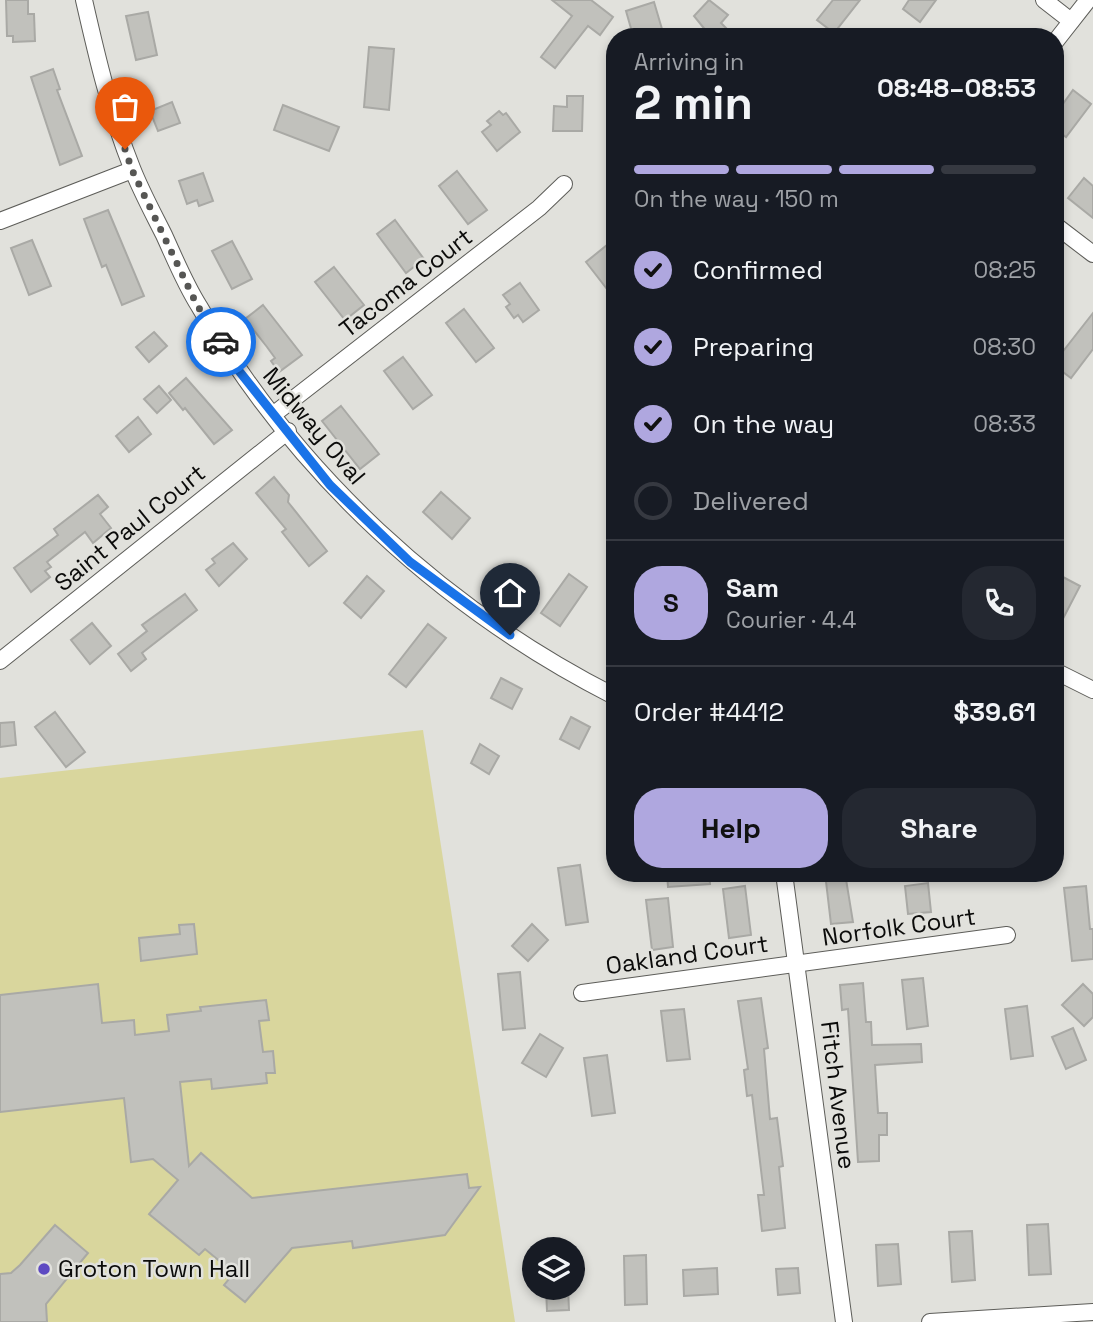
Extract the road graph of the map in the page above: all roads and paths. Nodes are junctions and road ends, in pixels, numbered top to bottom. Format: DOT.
graph roads {
  1 [pos="84,0"];
  2 [pos="1044,0"];
  3 [pos="1088,0"];
  4 [pos="1071,21"];
  5 [pos="1064,30"];
  6 [pos="132,170"];
  7 [pos="564,184"];
  8 [pos="0,221"];
  9 [pos="1064,232"];
  10 [pos="1093,254"];
  11 [pos="274,414"];
  12 [pos="288,431"];
  13 [pos="0,661"];
  14 [pos="1064,676"];
  15 [pos="1093,690"];
  16 [pos="606,692"];
  17 [pos="785,882"];
  18 [pos="1007,935"];
  19 [pos="798,963"];
  20 [pos="582,993"];
  21 [pos="1093,1312"];
  22 [pos="844,1322"];
  23 [pos="930,1322"];
  1 -- 6 [label="street, Midway Oval"];
  2 -- 4 [label="street"];
  3 -- 4 [label="street"];
  4 -- 5 [label="street"];
  6 -- 8 [label="street"];
  6 -- 11 [label="street, Midway Oval"];
  7 -- 11 [label="street, Tacoma Court"];
  9 -- 10 [label="street"];
  11 -- 12 [label="street, Midway Oval"];
  12 -- 13 [label="street, Saint Paul Court"];
  12 -- 16 [label="street, Midway Oval"];
  14 -- 15 [label="street"];
  17 -- 19 [label="street, Fitch Avenue"];
  18 -- 19 [label="street, Norfolk Court"];
  19 -- 20 [label="street, Oakland Court"];
  19 -- 22 [label="street, Fitch Avenue"];
  21 -- 23 [label="street"];
}
